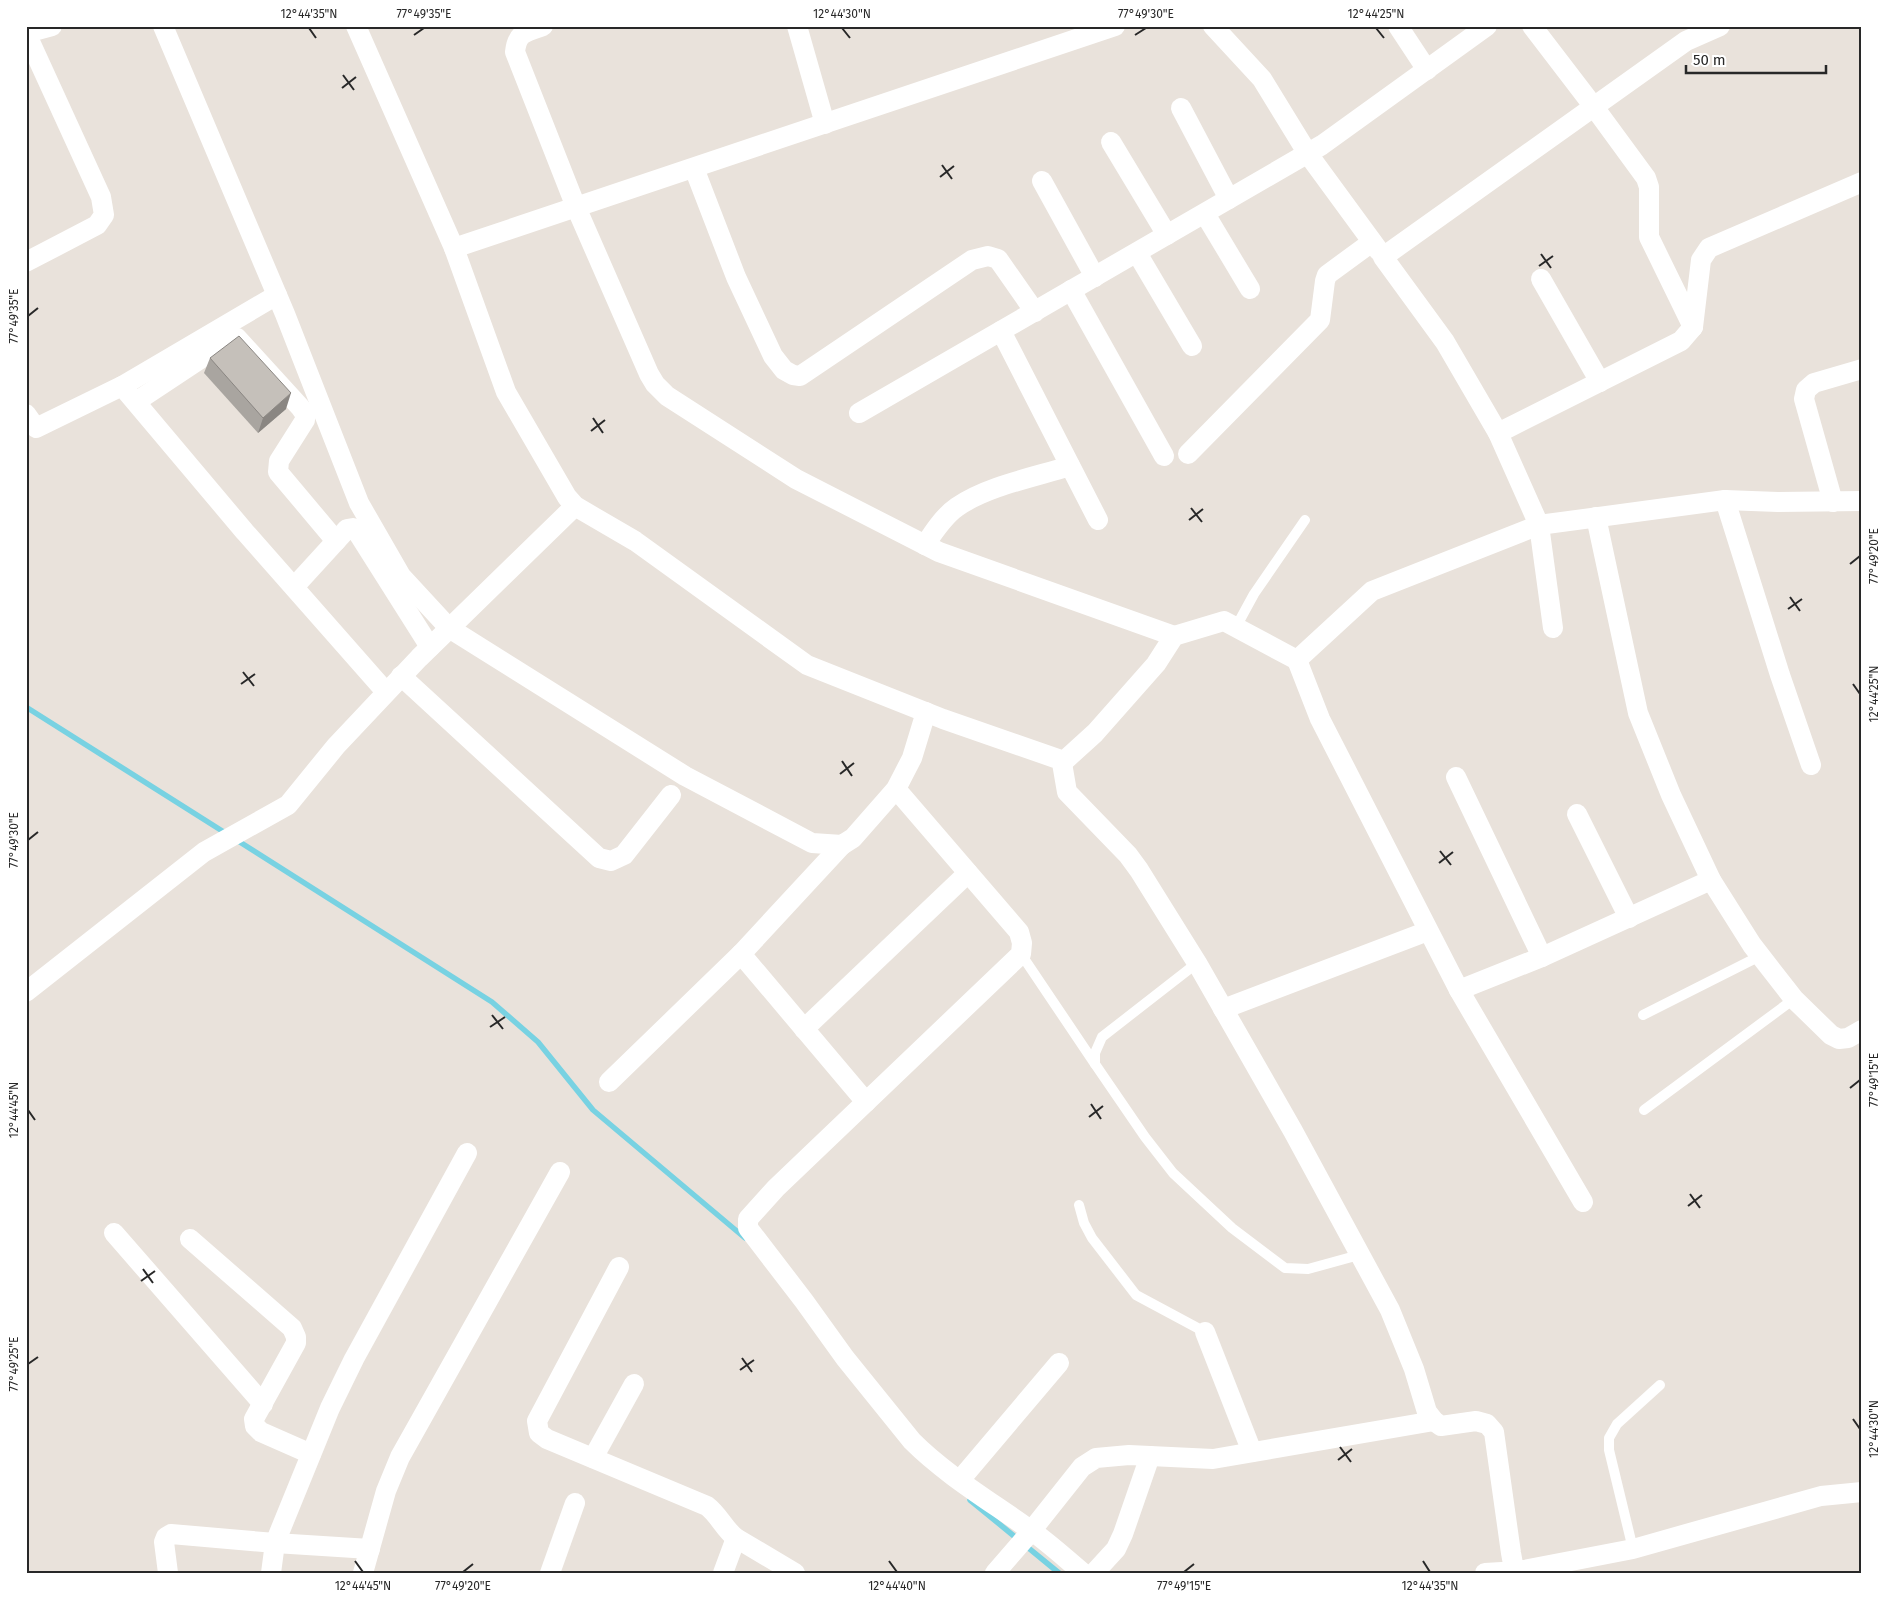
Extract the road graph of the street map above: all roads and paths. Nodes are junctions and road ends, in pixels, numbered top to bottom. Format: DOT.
graph roads {
  1 [pos="52,26"];
  2 [pos="163,26"];
  3 [pos="356,26"];
  4 [pos="543,26"];
  5 [pos="797,26"];
  6 [pos="1115,26"];
  7 [pos="1213,26"];
  8 [pos="1398,26"];
  9 [pos="1487,26"];
  10 [pos="1532,26"];
  11 [pos="1720,26"];
  12 [pos="26,33"];
  13 [pos="1427,70"];
  14 [pos="1594,106"];
  15 [pos="1181,108"];
  16 [pos="825,124"];
  17 [pos="1111,142"];
  18 [pos="1308,154"];
  19 [pos="694,168"];
  20 [pos="1042,181"];
  21 [pos="1862,182"];
  22 [pos="1229,199"];
  23 [pos="576,207"];
  24 [pos="1205,214"];
  25 [pos="1167,236"];
  26 [pos="454,248"];
  27 [pos="1378,249"];
  28 [pos="1137,253"];
  29 [pos="26,262"];
  30 [pos="1095,277"];
  31 [pos="1541,279"];
  32 [pos="1250,289"];
  33 [pos="1071,290"];
  34 [pos="276,295"];
  35 [pos="1035,312"];
  36 [pos="1693,326"];
  37 [pos="1001,331"];
  38 [pos="1192,346"];
  39 [pos="1862,369"];
  40 [pos="1600,382"];
  41 [pos="122,386"];
  42 [pos="137,402"];
  43 [pos="859,413"];
  44 [pos="30,426"];
  45 [pos="1498,433"];
  46 [pos="1188,454"];
  47 [pos="1164,456"];
  48 [pos="1070,466"];
  49 [pos="1725,500"];
  50 [pos="1862,501"];
  51 [pos="1833,502"];
  52 [pos="575,506"];
  53 [pos="1596,517"];
  54 [pos="1098,520"];
  55 [pos="1305,520"];
  56 [pos="1539,525"];
  57 [pos="336,541"];
  58 [pos="925,545"];
  59 [pos="294,587"];
  60 [pos="1236,627"];
  61 [pos="449,628"];
  62 [pos="1553,628"];
  63 [pos="1174,636"];
  64 [pos="430,647"];
  65 [pos="1297,660"];
  66 [pos="401,676"];
  67 [pos="386,692"];
  68 [pos="926,712"];
  69 [pos="1062,763"];
  70 [pos="1811,765"];
  71 [pos="1456,777"];
  72 [pos="896,789"];
  73 [pos="671,795"];
  74 [pos="1577,814"];
  75 [pos="842,846"];
  76 [pos="968,874"];
  77 [pos="1712,880"];
  78 [pos="1629,918"];
  79 [pos="1428,930"];
  80 [pos="741,954"];
  81 [pos="1021,954"];
  82 [pos="1760,956"];
  83 [pos="1542,957"];
  84 [pos="1197,963"];
  85 [pos="1459,990"];
  86 [pos="26,992"];
  87 [pos="1794,999"];
  88 [pos="1223,1009"];
  89 [pos="1643,1015"];
  90 [pos="804,1029"];
  91 [pos="1862,1030"];
  92 [pos="1095,1064"];
  93 [pos="609,1082"];
  94 [pos="866,1102"];
  95 [pos="1644,1110"];
  96 [pos="467,1153"];
  97 [pos="560,1172"];
  98 [pos="1583,1202"];
  99 [pos="1079,1205"];
  100 [pos="114,1233"];
  101 [pos="190,1239"];
  102 [pos="1359,1255"];
  103 [pos="618,1267"];
  104 [pos="1206,1332"];
  105 [pos="1059,1363"];
  106 [pos="634,1384"];
  107 [pos="1660,1385"];
  108 [pos="263,1404"];
  109 [pos="1434,1421"];
  110 [pos="1252,1452"];
  111 [pos="310,1454"];
  112 [pos="1150,1456"];
  113 [pos="593,1458"];
  114 [pos="960,1480"];
  115 [pos="1862,1492"];
  116 [pos="575,1503"];
  117 [pos="1030,1533"];
  118 [pos="736,1538"];
  119 [pos="276,1543"];
  120 [pos="1634,1549"];
  121 [pos="370,1550"];
  122 [pos="1519,1572"];
  123 [pos="168,1573"];
  124 [pos="271,1573"];
  125 [pos="363,1573"];
  126 [pos="550,1573"];
  127 [pos="723,1573"];
  128 [pos="795,1573"];
  129 [pos="994,1573"];
  130 [pos="1083,1573"];
  131 [pos="1094,1573"];
  132 [pos="1485,1573"];
  1 -- 12 [label="street"];
  2 -- 34 [label="street"];
  3 -- 26 [label="street"];
  4 -- 23 [label="street"];
  5 -- 16 [label="street"];
  6 -- 16 [label="street"];
  7 -- 18 [label="street"];
  8 -- 13 [label="street"];
  9 -- 13 [label="street"];
  10 -- 14 [label="street"];
  11 -- 14 [label="street"];
  12 -- 29 [label="street"];
  13 -- 18 [label="street"];
  14 -- 27 [label="street"];
  14 -- 36 [label="street"];
  15 -- 22 [label="street"];
  16 -- 19 [label="street"];
  17 -- 25 [label="street"];
  18 -- 22 [label="street"];
  18 -- 27 [label="street"];
  19 -- 23 [label="street"];
  19 -- 35 [label="street"];
  20 -- 30 [label="street"];
  21 -- 36 [label="street"];
  22 -- 24 [label="street"];
  23 -- 26 [label="street"];
  23 -- 58 [label="street"];
  24 -- 25 [label="street"];
  24 -- 32 [label="street"];
  25 -- 28 [label="street"];
  26 -- 52 [label="street"];
  27 -- 45 [label="street"];
  27 -- 46 [label="street"];
  28 -- 30 [label="street"];
  28 -- 38 [label="street"];
  30 -- 33 [label="street"];
  31 -- 40 [label="street"];
  33 -- 35 [label="street"];
  33 -- 47 [label="street"];
  34 -- 41 [label="street"];
  34 -- 61 [label="street"];
  35 -- 37 [label="street"];
  36 -- 40 [label="street"];
  37 -- 43 [label="street"];
  37 -- 48 [label="street"];
  39 -- 51 [label="street"];
  40 -- 45 [label="street"];
  41 -- 42 [label="street"];
  41 -- 44 [label="street"];
  42 -- 57 [label="street"];
  42 -- 59 [label="street"];
  45 -- 56 [label="street"];
  48 -- 54 [label="street"];
  48 -- 58 [label="street"];
  49 -- 51 [label="street"];
  49 -- 53 [label="street"];
  49 -- 70 [label="street"];
  50 -- 51 [label="street"];
  52 -- 61 [label="street"];
  52 -- 68 [label="street"];
  53 -- 56 [label="street"];
  53 -- 77 [label="street"];
  55 -- 60 [label="lane"];
  56 -- 62 [label="street"];
  56 -- 65 [label="street"];
  57 -- 59 [label="street"];
  57 -- 64 [label="street"];
  58 -- 63 [label="street"];
  59 -- 67 [label="street"];
  60 -- 63 [label="street"];
  60 -- 65 [label="street"];
  61 -- 64 [label="street"];
  61 -- 75 [label="street"];
  63 -- 69 [label="street"];
  64 -- 66 [label="street"];
  65 -- 79 [label="street"];
  66 -- 67 [label="street"];
  66 -- 73 [label="street"];
  67 -- 86 [label="street"];
  68 -- 69 [label="street"];
  68 -- 72 [label="street"];
  69 -- 84 [label="street"];
  71 -- 83 [label="street"];
  72 -- 75 [label="street"];
  72 -- 76 [label="street"];
  74 -- 78 [label="street"];
  75 -- 80 [label="street"];
  76 -- 81 [label="street"];
  76 -- 90 [label="street"];
  77 -- 78 [label="street"];
  77 -- 82 [label="street"];
  78 -- 83 [label="street"];
  79 -- 85 [label="street"];
  79 -- 88 [label="street"];
  80 -- 90 [label="street"];
  80 -- 93 [label="street"];
  81 -- 92 [label="lane"];
  81 -- 94 [label="street"];
  82 -- 87 [label="street"];
  82 -- 89 [label="lane"];
  83 -- 85 [label="street"];
  84 -- 88 [label="street"];
  84 -- 92 [label="lane"];
  85 -- 98 [label="street"];
  87 -- 91 [label="street"];
  87 -- 95 [label="lane"];
  88 -- 102 [label="street"];
  90 -- 94 [label="street"];
  92 -- 102 [label="lane"];
  94 -- 114 [label="street"];
  96 -- 111 [label="street"];
  97 -- 121 [label="street"];
  99 -- 104 [label="lane"];
  100 -- 108 [label="street"];
  101 -- 108 [label="street"];
  102 -- 109 [label="street"];
  103 -- 113 [label="street"];
  104 -- 110 [label="street"];
  105 -- 114 [label="street"];
  106 -- 113 [label="street"];
  107 -- 120 [label="lane"];
  108 -- 111 [label="street"];
  109 -- 110 [label="street"];
  109 -- 122 [label="street"];
  110 -- 112 [label="street"];
  111 -- 119 [label="street"];
  112 -- 117 [label="street"];
  112 -- 131 [label="street"];
  113 -- 118 [label="street"];
  114 -- 117 [label="street"];
  115 -- 120 [label="street"];
  116 -- 126 [label="street"];
  117 -- 129 [label="street"];
  117 -- 130 [label="street"];
  118 -- 127 [label="street"];
  118 -- 128 [label="street"];
  119 -- 121 [label="street"];
  119 -- 123 [label="street"];
  119 -- 124 [label="street"];
  120 -- 122 [label="street"];
  121 -- 125 [label="street"];
  122 -- 132 [label="street"];
}
